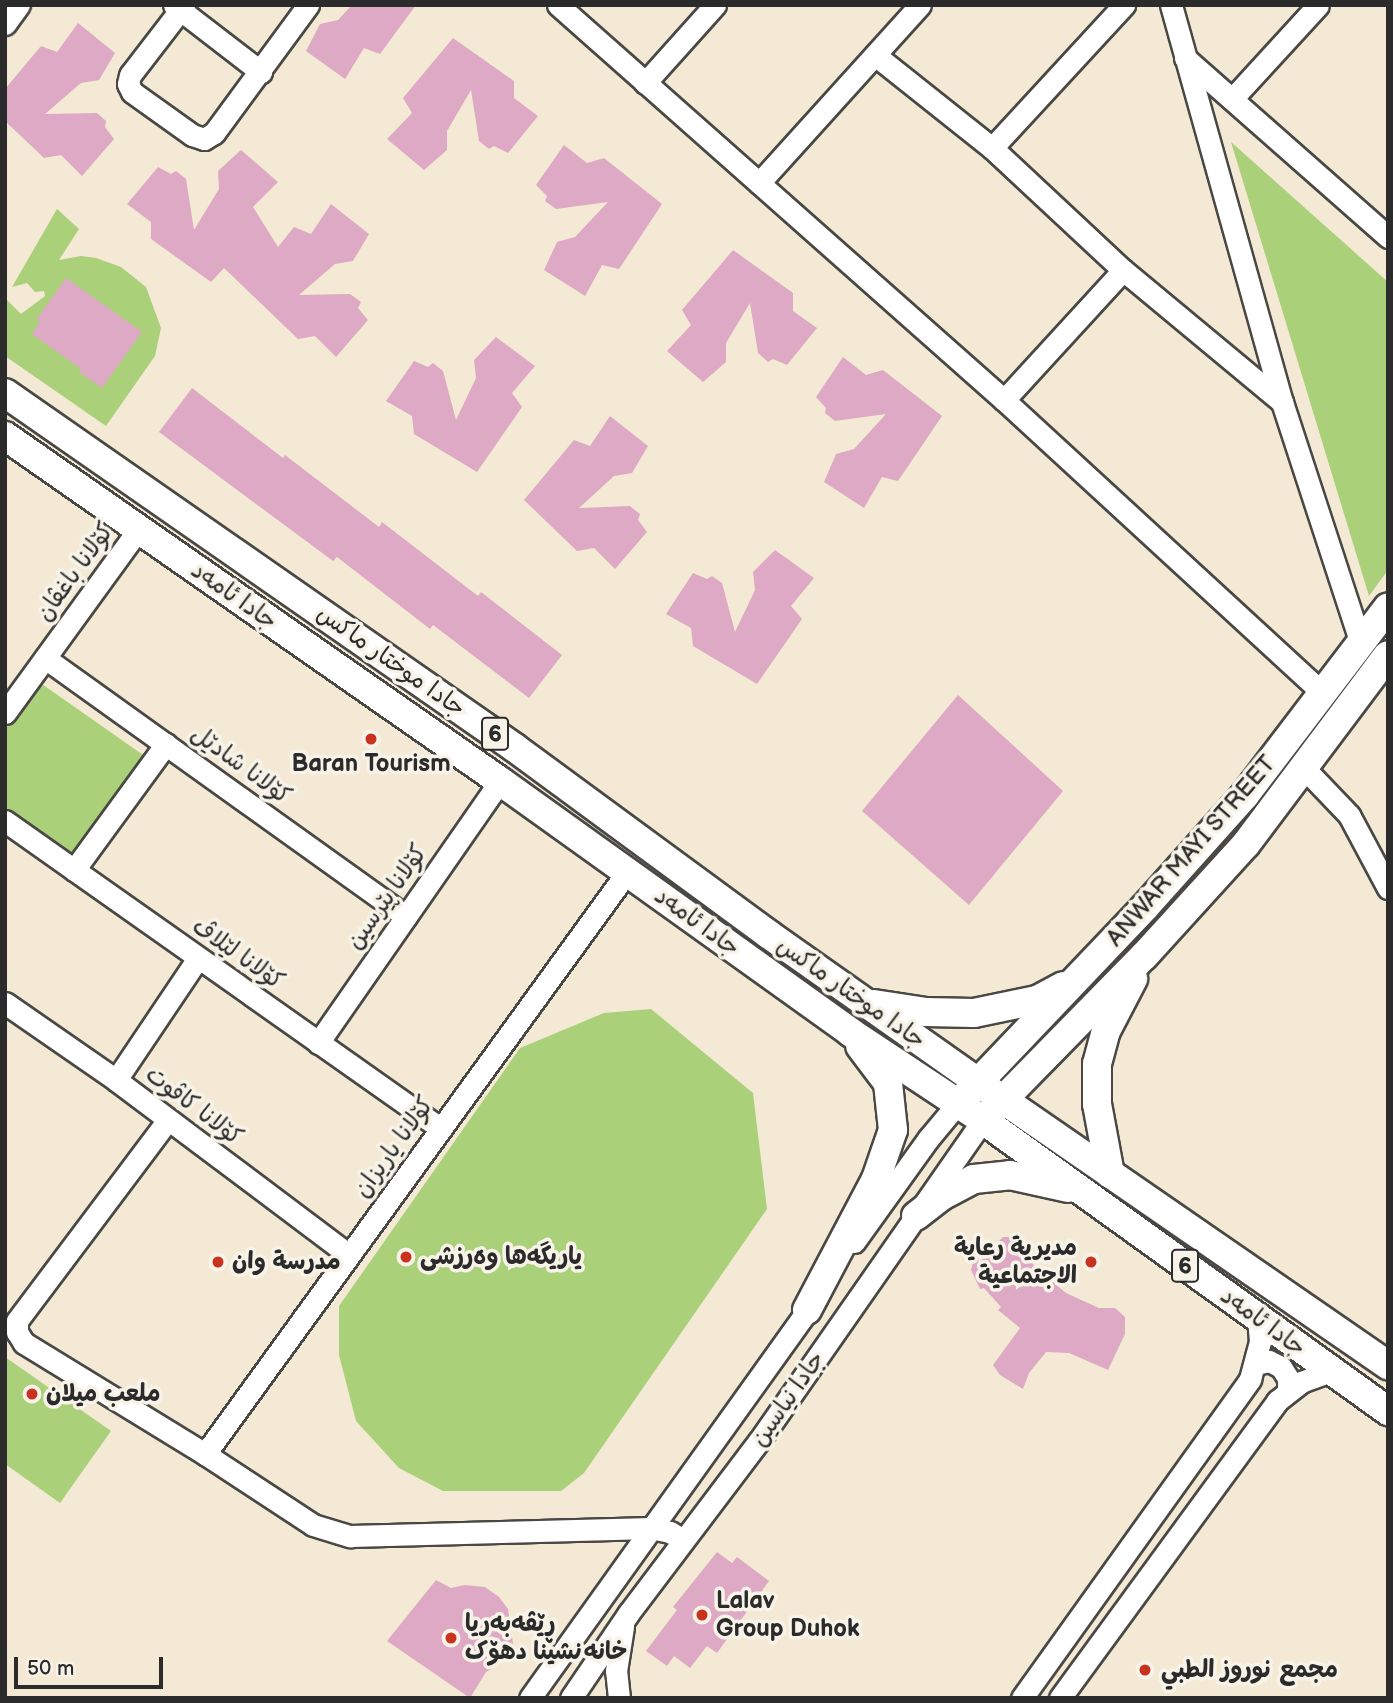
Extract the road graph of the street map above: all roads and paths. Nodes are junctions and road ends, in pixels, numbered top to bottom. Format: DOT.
graph roads {
  1 [pos="19,5"];
  2 [pos="308,5"];
  3 [pos="558,5"];
  4 [pos="715,5"];
  5 [pos="920,5"];
  6 [pos="1124,5"];
  7 [pos="1171,5"];
  8 [pos="1318,5"];
  9 [pos="179,7"];
  10 [pos="5,24"];
  11 [pos="875,55"];
  12 [pos="1185,58"];
  13 [pos="261,72"];
  14 [pos="645,83"];
  15 [pos="1232,99"];
  16 [pos="992,148"];
  17 [pos="759,183"];
  18 [pos="1388,237"];
  19 [pos="1123,270"];
  20 [pos="5,393"];
  21 [pos="1004,400"];
  22 [pos="1282,401"];
  23 [pos="9,446"];
  24 [pos="138,530"];
  25 [pos="1388,607"];
  26 [pos="1361,643"];
  27 [pos="1388,654"];
  28 [pos="45,658"];
  29 [pos="1324,694"];
  30 [pos="5,713"];
  31 [pos="166,744"];
  32 [pos="1304,768"];
  33 [pos="500,781"];
  34 [pos="5,821"];
  35 [pos="74,870"];
  36 [pos="627,872"];
  37 [pos="1388,888"];
  38 [pos="406,916"];
  39 [pos="1144,956"];
  40 [pos="198,958"];
  41 [pos="1077,978"];
  42 [pos="5,1003"];
  43 [pos="866,1003"];
  44 [pos="850,1032"];
  45 [pos="318,1042"];
  46 [pos="116,1080"];
  47 [pos="978,1082"];
  48 [pos="1002,1099"];
  49 [pos="958,1103"];
  50 [pos="983,1120"];
  51 [pos="167,1121"];
  52 [pos="440,1128"];
  53 [pos="1110,1174"];
  54 [pos="1082,1192"];
  55 [pos="916,1216"];
  56 [pos="348,1254"];
  57 [pos="807,1310"];
  58 [pos="11,1318"];
  59 [pos="1258,1319"];
  60 [pos="1256,1364"];
  61 [pos="1388,1365"];
  62 [pos="1332,1371"];
  63 [pos="1288,1391"];
  64 [pos="1388,1411"];
  65 [pos="205,1454"];
  66 [pos="651,1528"];
  67 [pos="683,1540"];
  68 [pos="628,1614"];
  69 [pos="530,1698"];
  70 [pos="571,1698"];
  71 [pos="619,1698"];
  72 [pos="1022,1698"];
  73 [pos="1060,1698"];
  1 -- 10 [label="street"];
  2 -- 13 [label="street"];
  3 -- 14 [label="street"];
  4 -- 14 [label="street"];
  5 -- 11 [label="street"];
  6 -- 16 [label="street"];
  7 -- 12 [label="street"];
  8 -- 15 [label="street"];
  9 -- 13 [label="street"];
  9 -- 13 [label="street"];
  11 -- 16 [label="street"];
  11 -- 17 [label="street"];
  12 -- 15 [label="street"];
  12 -- 22 [label="street"];
  14 -- 17 [label="street"];
  15 -- 18 [label="street"];
  16 -- 19 [label="street"];
  17 -- 21 [label="street"];
  19 -- 21 [label="street"];
  19 -- 22 [label="street"];
  20 -- 43 [label="main road, جادا موختار ماكس / 6"];
  21 -- 29 [label="street"];
  22 -- 26 [label="street"];
  23 -- 24 [label="main road, جادا ئامەد / 6"];
  24 -- 28 [label="street, کۆلانا باغڤان"];
  24 -- 33 [label="main road, جادا ئامەد / 6"];
  25 -- 26 [label="main road, ANWAR MAYI STREET"];
  26 -- 29 [label="main road, ANWAR MAYI STREET"];
  27 -- 32 [label="main road, ANWAR MAYI STREET"];
  28 -- 30 [label="street, کۆلانا باغڤان"];
  28 -- 31 [label="street, کۆلانا شادێل"];
  29 -- 41 [label="main road, ANWAR MAYI STREET"];
  31 -- 35 [label="street"];
  31 -- 38 [label="street, کۆلانا شادێل"];
  32 -- 37 [label="street"];
  32 -- 39 [label="main road, ANWAR MAYI STREET"];
  33 -- 36 [label="main road, جادا ئامەد / 6"];
  33 -- 38 [label="street, کۆلانا پێرسین"];
  34 -- 35 [label="street, کۆلانا لێلاڤ"];
  35 -- 40 [label="street, کۆلانا لێلاڤ"];
  36 -- 44 [label="main road, جادا ئامەد / 6"];
  36 -- 52 [label="street, کۆلانا یاریزان"];
  38 -- 45 [label="street, کۆلانا پێرسین"];
  39 -- 48 [label="main road, ANWAR MAYI STREET"];
  39 -- 53 [label="main road"];
  40 -- 45 [label="street, کۆلانا لێلاڤ"];
  40 -- 46 [label="street"];
  41 -- 43 [label="main road"];
  41 -- 47 [label="main road, ANWAR MAYI STREET"];
  42 -- 46 [label="street, کۆلانا کاڤوت"];
  43 -- 47 [label="main road, جادا موختار ماكس / 6"];
  44 -- 49 [label="main road, جادا ئامەد / 6"];
  44 -- 57 [label="main road"];
  45 -- 52 [label="street, کۆلانا لێلاڤ"];
  46 -- 51 [label="street, کۆلانا کاڤوت"];
  47 -- 48 [label="main road, جادا ئامەد / 6"];
  47 -- 49 [label="main road, ANWAR MAYI STREET"];
  48 -- 50 [label="main road, جادا نیاسین"];
  48 -- 53 [label="main road, جادا ئامەد / 6"];
  49 -- 50 [label="main road, جادا ئامەد / 6"];
  49 -- 57 [label="street, جادا نیاسین"];
  50 -- 54 [label="main road, جادا ئامەد / 6"];
  50 -- 55 [label="street, جادا نیاسین"];
  51 -- 56 [label="street, کۆلانا کاڤوت"];
  51 -- 58 [label="street"];
  52 -- 56 [label="street, کۆلانا یاریزان"];
  53 -- 61 [label="main road, جادا ئامەد / 6"];
  54 -- 55 [label="main road"];
  54 -- 59 [label="main road, جادا ئامەد / 6"];
  55 -- 67 [label="street, جادا نیاسین"];
  56 -- 65 [label="street, کۆلانا یاریزان"];
  57 -- 66 [label="street, جادا نیاسین"];
  58 -- 65 [label="street"];
  59 -- 60 [label="street"];
  59 -- 62 [label="main road, جادا ئامەد / 6"];
  60 -- 63 [label="street"];
  60 -- 72 [label="street"];
  62 -- 63 [label="street"];
  62 -- 64 [label="main road, جادا ئامەد / 6"];
  63 -- 73 [label="street"];
  65 -- 66 [label="street"];
  66 -- 67 [label="street"];
  66 -- 69 [label="street, جادا نیاسین"];
  67 -- 68 [label="street, جادا نیاسین"];
  68 -- 70 [label="street, جادا نیاسین"];
  68 -- 71 [label="street"];
}
